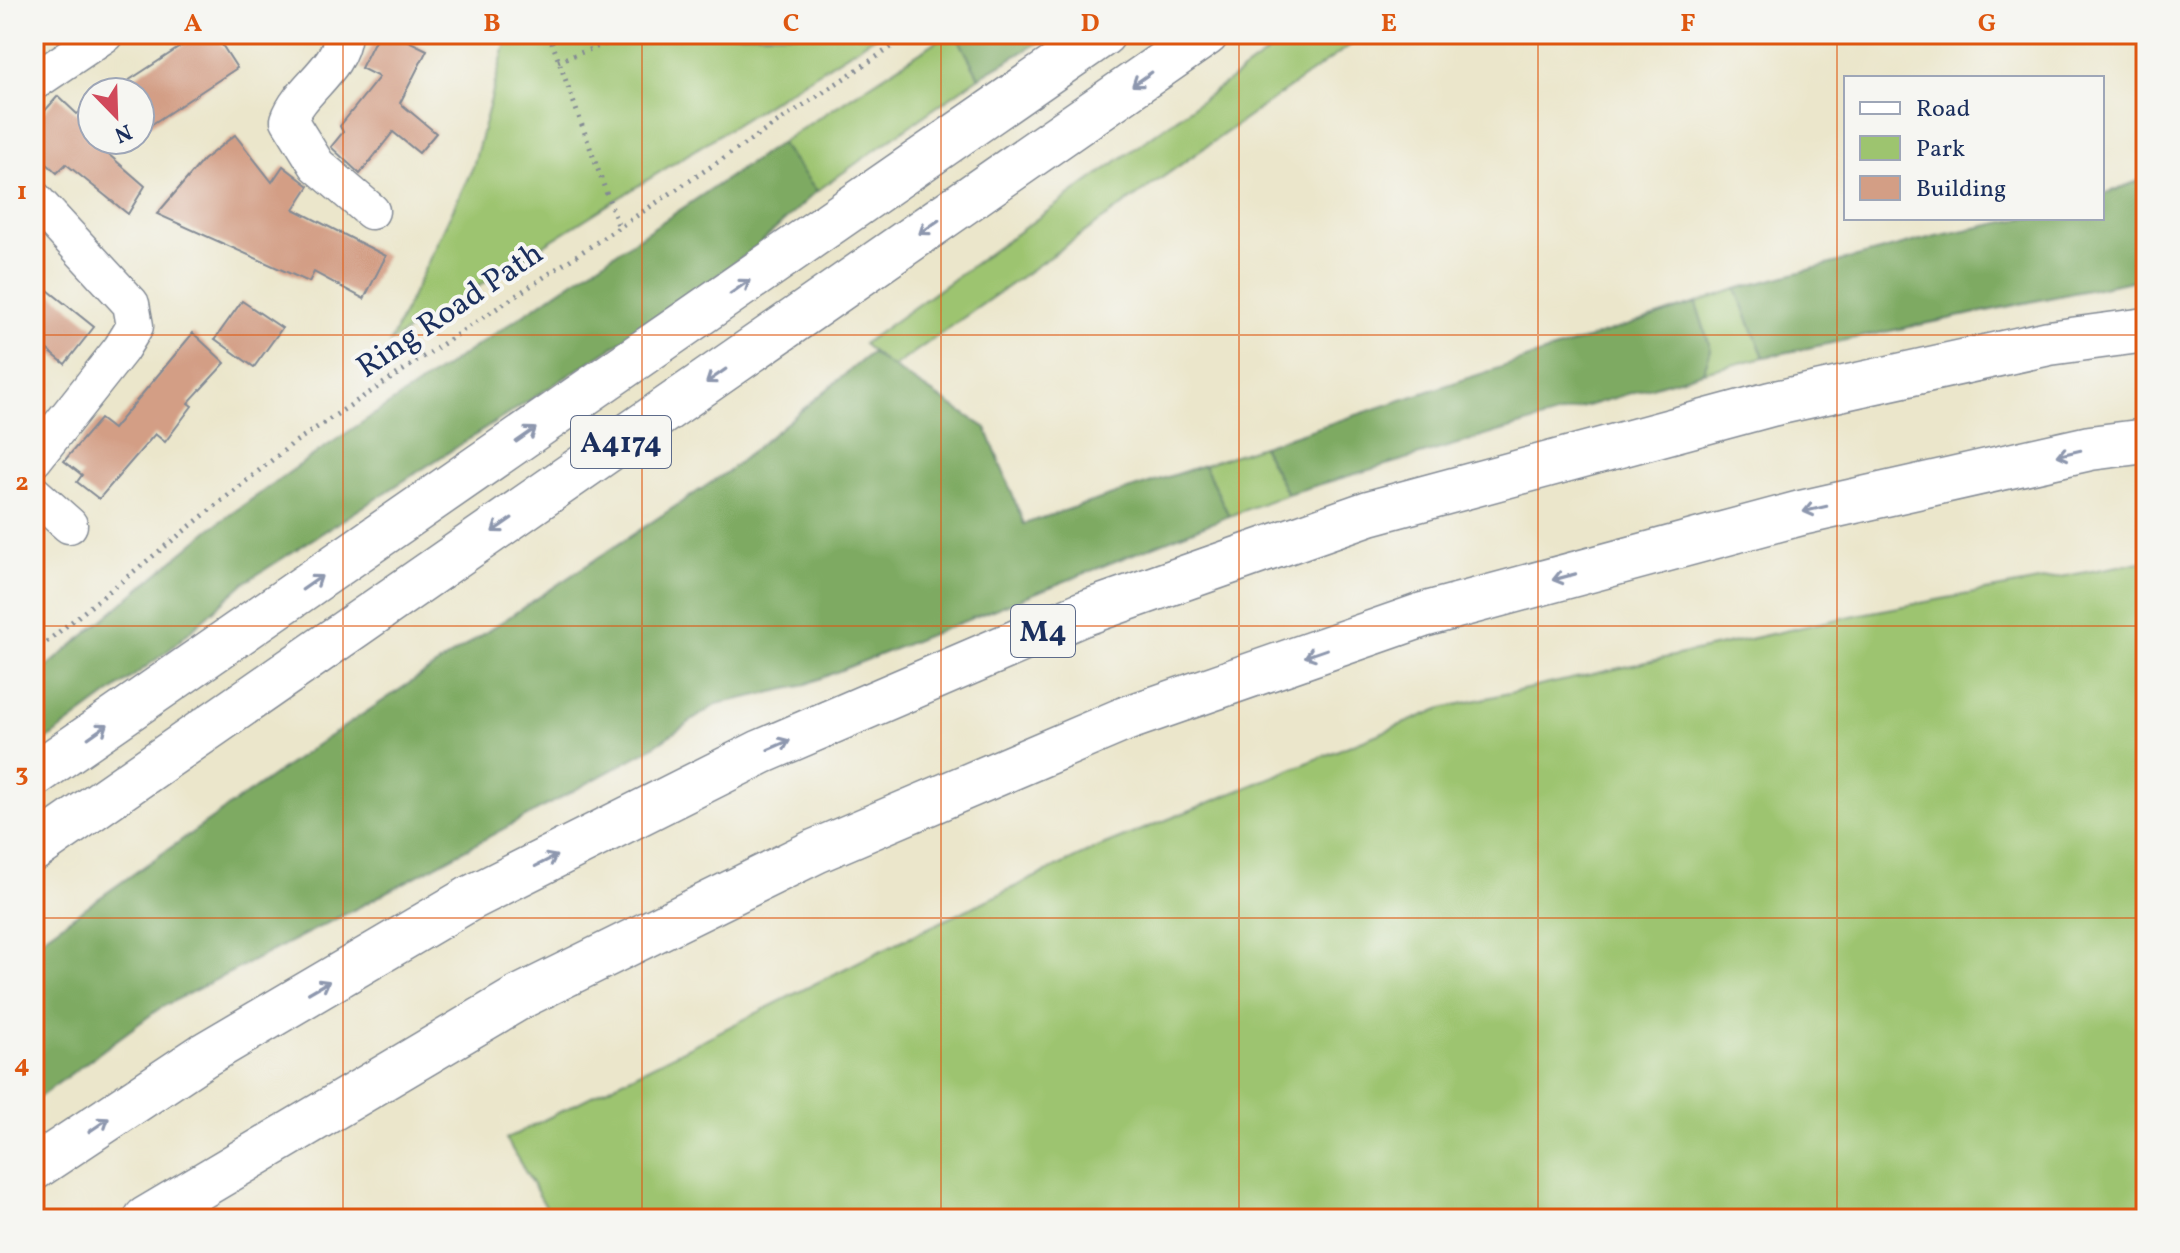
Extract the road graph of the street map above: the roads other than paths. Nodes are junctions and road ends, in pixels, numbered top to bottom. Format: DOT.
graph roads {
  1 [pos="105,34"];
  2 [pos="343,34"];
  3 [pos="1103,34"];
  4 [pos="1206,34"];
  5 [pos="34,82"];
  6 [pos="34,199"];
  7 [pos="371,211"];
  8 [pos="2146,330"];
  9 [pos="2146,441"];
  10 [pos="34,459"];
  11 [pos="34,494"];
  12 [pos="69,525"];
  13 [pos="34,775"];
  14 [pos="34,849"];
  15 [pos="34,1168"];
  16 [pos="146,1219"];
  1 -- 5 [label="street"];
  2 -- 7 [label="street"];
  13 -- 3 [label="highway, A4174, one-way"];
  4 -- 14 [label="highway, A4174, one-way"];
  6 -- 10 [label="street"];
  15 -- 8 [label="highway, M4, one-way"];
  9 -- 16 [label="highway, one-way"];
  11 -- 12 [label="street"];
}
